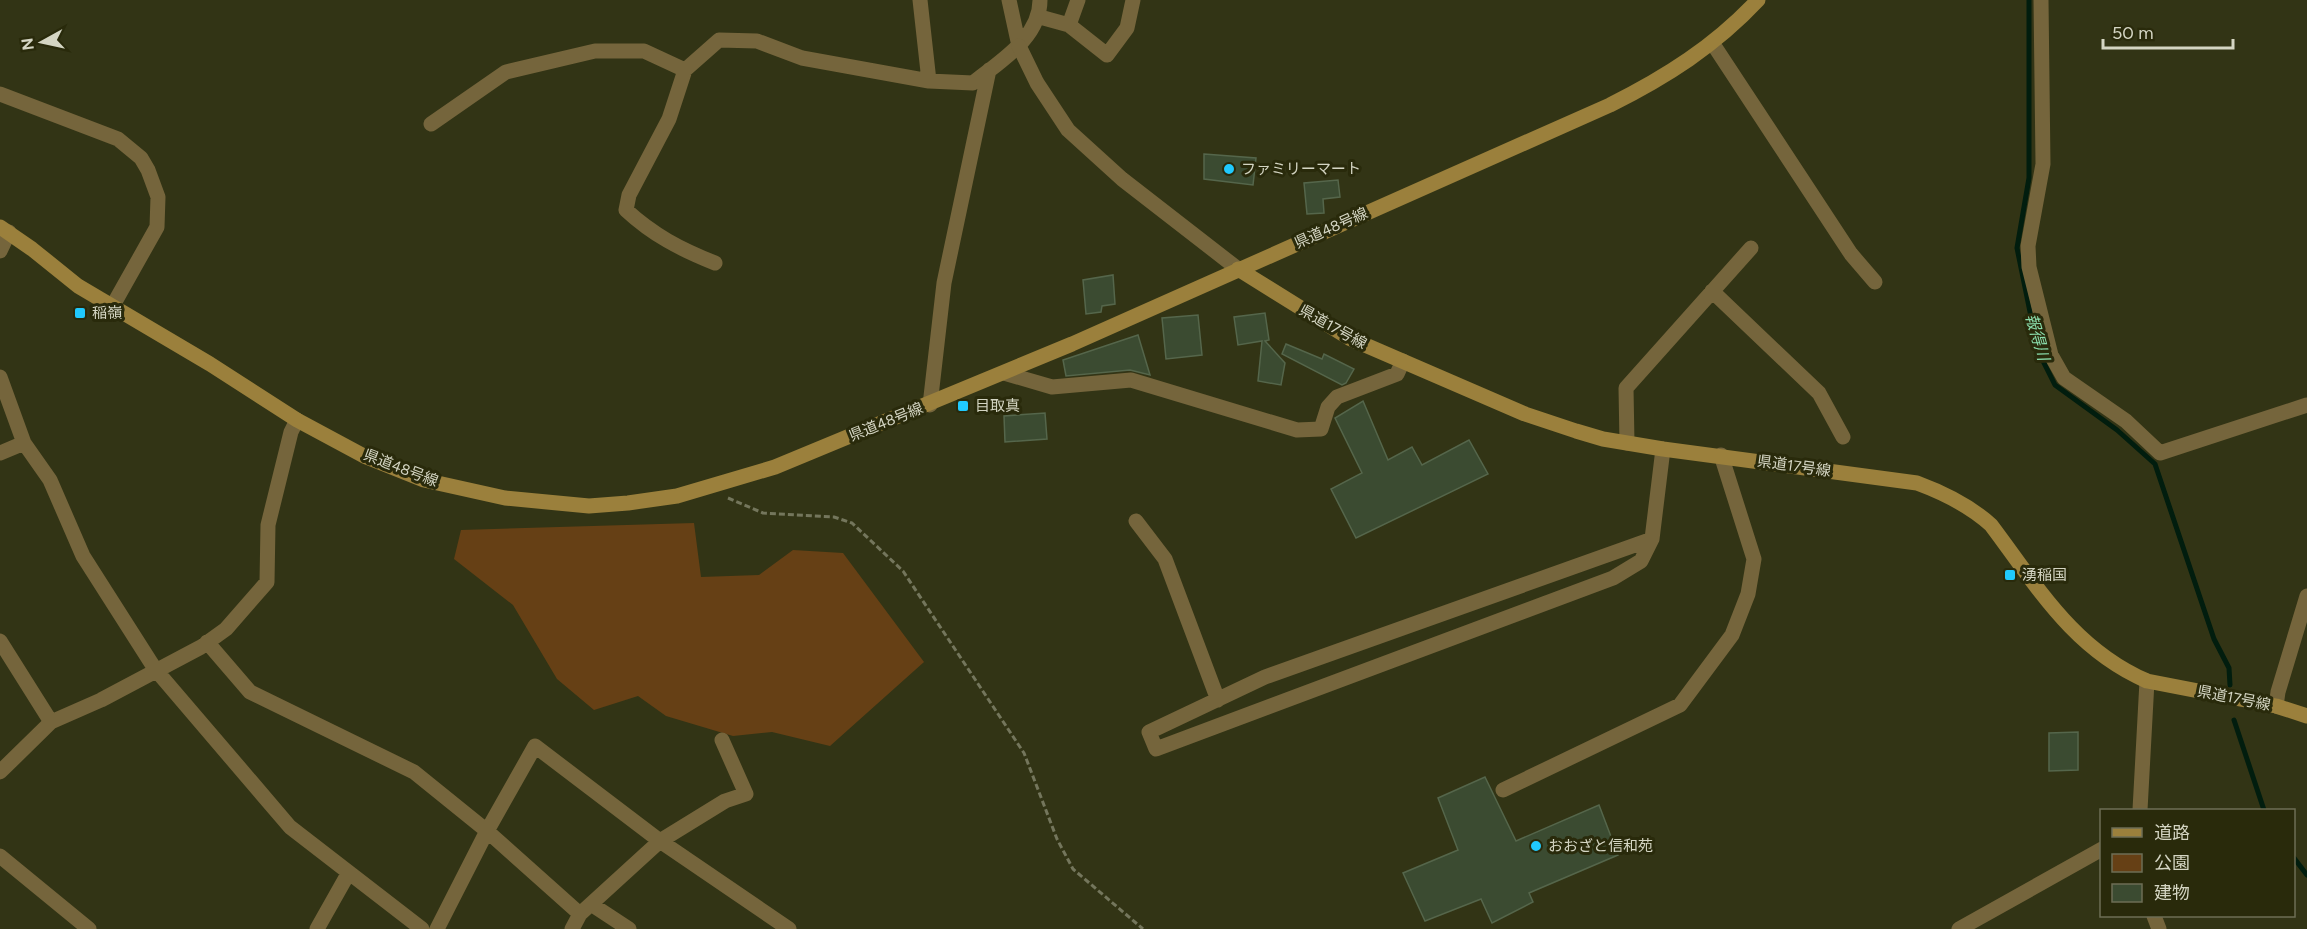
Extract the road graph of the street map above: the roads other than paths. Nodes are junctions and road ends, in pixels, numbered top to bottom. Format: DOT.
graph roads {
  1 [pos="920,0"];
  2 [pos="1009,0"];
  3 [pos="1040,0"];
  4 [pos="1078,0"];
  5 [pos="1133,0"];
  6 [pos="1758,0"];
  7 [pos="2041,0"];
  8 [pos="1040,17"];
  9 [pos="1069,26"];
  10 [pos="1713,44"];
  11 [pos="1019,46"];
  12 [pos="685,70"];
  13 [pos="989,70"];
  14 [pos="929,81"];
  15 [pos="0,94"];
  16 [pos="431,124"];
  17 [pos="5,229"];
  18 [pos="1751,248"];
  19 [pos="0,251"];
  20 [pos="715,263"];
  21 [pos="1238,269"];
  22 [pos="1875,282"];
  23 [pos="1712,291"];
  24 [pos="112,307"];
  25 [pos="1403,361"];
  26 [pos="1004,373"];
  27 [pos="0,377"];
  28 [pos="930,405"];
  29 [pos="2307,405"];
  30 [pos="297,420"];
  31 [pos="1843,437"];
  32 [pos="24,442"];
  33 [pos="1627,443"];
  34 [pos="1664,449"];
  35 [pos="1721,455"];
  36 [pos="1,456"];
  37 [pos="1136,521"];
  38 [pos="1652,539"];
  39 [pos="2307,597"];
  40 [pos="0,641"];
  41 [pos="207,642"];
  42 [pos="155,669"];
  43 [pos="2147,681"];
  44 [pos="1218,699"];
  45 [pos="2276,706"];
  46 [pos="2307,716"];
  47 [pos="51,722"];
  48 [pos="722,740"];
  49 [pos="0,772"];
  50 [pos="1503,790"];
  51 [pos="2140,809"];
  52 [pos="487,831"];
  53 [pos="660,841"];
  54 [pos="2100,850"];
  55 [pos="0,856"];
  56 [pos="348,873"];
  57 [pos="585,909"];
  58 [pos="89,929"];
  59 [pos="316,929"];
  60 [pos="422,929"];
  61 [pos="437,929"];
  62 [pos="572,929"];
  63 [pos="629,929"];
  64 [pos="789,929"];
  65 [pos="1959,929"];
  1 -- 14 [label="street"];
  2 -- 11 [label="street"];
  3 -- 8 [label="street"];
  4 -- 9 [label="street"];
  5 -- 9 [label="street"];
  6 -- 10 [label="main road, 県道48号線"];
  7 -- 29 [label="street"];
  8 -- 9 [label="street"];
  8 -- 11 [label="street"];
  10 -- 21 [label="main road, 県道48号線"];
  10 -- 22 [label="street"];
  11 -- 13 [label="street"];
  11 -- 21 [label="street"];
  12 -- 14 [label="street"];
  12 -- 16 [label="street"];
  12 -- 20 [label="street"];
  13 -- 14 [label="street"];
  13 -- 28 [label="street"];
  15 -- 24 [label="street"];
  17 -- 19 [label="street"];
  17 -- 24 [label="main road, 県道48号線"];
  18 -- 23 [label="street"];
  21 -- 25 [label="main road, 県道17号線"];
  21 -- 26 [label="main road, 県道48号線"];
  23 -- 31 [label="street"];
  23 -- 33 [label="street"];
  24 -- 30 [label="main road, 県道48号線"];
  25 -- 26 [label="street"];
  25 -- 33 [label="main road, 県道17号線"];
  26 -- 28 [label="main road, 県道48号線"];
  27 -- 32 [label="street"];
  28 -- 30 [label="main road, 県道48号線"];
  30 -- 41 [label="street"];
  32 -- 36 [label="street"];
  32 -- 42 [label="street"];
  33 -- 34 [label="main road, 県道17号線"];
  34 -- 35 [label="main road, 県道17号線"];
  34 -- 38 [label="street"];
  35 -- 43 [label="main road, 県道17号線"];
  35 -- 50 [label="street"];
  37 -- 44 [label="street"];
  38 -- 44 [label="street"];
  38 -- 44 [label="street"];
  39 -- 45 [label="street"];
  40 -- 47 [label="street"];
  41 -- 42 [label="street"];
  41 -- 52 [label="street"];
  42 -- 47 [label="street"];
  42 -- 56 [label="street"];
  43 -- 45 [label="main road, 県道17号線"];
  43 -- 51 [label="street"];
  45 -- 46 [label="main road, 県道17号線"];
  47 -- 49 [label="street"];
  48 -- 53 [label="street"];
  52 -- 53 [label="street"];
  52 -- 57 [label="street"];
  52 -- 61 [label="street"];
  53 -- 57 [label="street"];
  53 -- 64 [label="street"];
  54 -- 65 [label="street"];
  55 -- 58 [label="street"];
  56 -- 59 [label="street"];
  56 -- 60 [label="street"];
  57 -- 62 [label="street"];
  57 -- 63 [label="street"];
}
